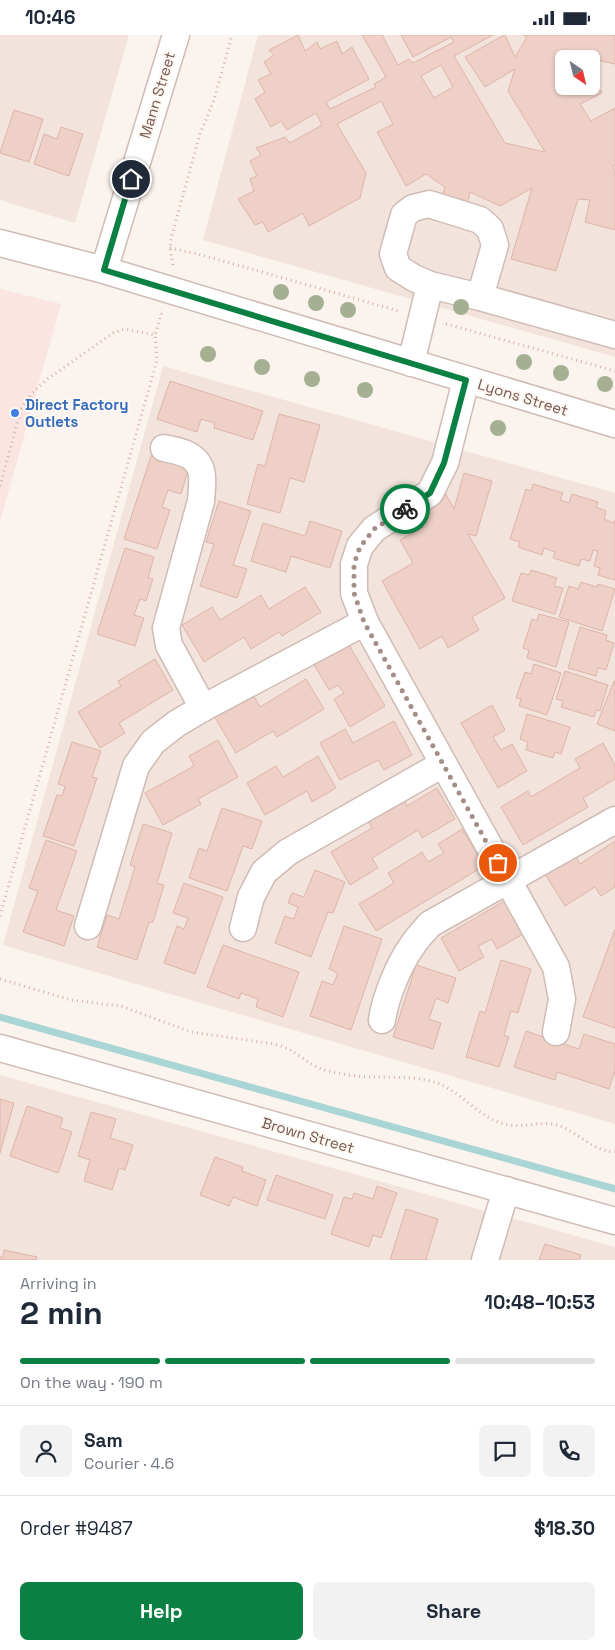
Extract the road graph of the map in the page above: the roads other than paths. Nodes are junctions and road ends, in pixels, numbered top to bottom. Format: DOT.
graph roads {
  1 [pos="176,35"];
  2 [pos="0,243"];
  3 [pos="104,270"];
  4 [pos="430,285"];
  5 [pos="480,297"];
  6 [pos="615,335"];
  7 [pos="411,363"];
  8 [pos="466,380"];
  9 [pos="615,424"];
  10 [pos="164,448"];
  11 [pos="364,622"];
  12 [pos="203,708"];
  13 [pos="443,764"];
  14 [pos="615,820"];
  15 [pos="507,880"];
  16 [pos="88,926"];
  17 [pos="243,928"];
  18 [pos="382,1020"];
  19 [pos="556,1032"];
  20 [pos="0,1048"];
  21 [pos="506,1190"];
  22 [pos="615,1221"];
  23 [pos="485,1260"];
  1 -- 3 [label="street, Mann Street"];
  2 -- 3 [label="street, Lyons Street"];
  3 -- 7 [label="street, Lyons Street"];
  4 -- 5 [label="street"];
  4 -- 5 [label="street"];
  4 -- 7 [label="street"];
  5 -- 6 [label="street"];
  7 -- 8 [label="street, Lyons Street"];
  8 -- 9 [label="street, Lyons Street"];
  8 -- 11 [label="street"];
  10 -- 12 [label="street"];
  11 -- 12 [label="street"];
  11 -- 13 [label="street"];
  12 -- 16 [label="street"];
  13 -- 15 [label="street"];
  13 -- 17 [label="street"];
  14 -- 15 [label="street"];
  15 -- 18 [label="street"];
  15 -- 19 [label="street"];
  20 -- 21 [label="street, Brown Street"];
  21 -- 22 [label="street, Brown Street"];
  21 -- 23 [label="street"];
}
